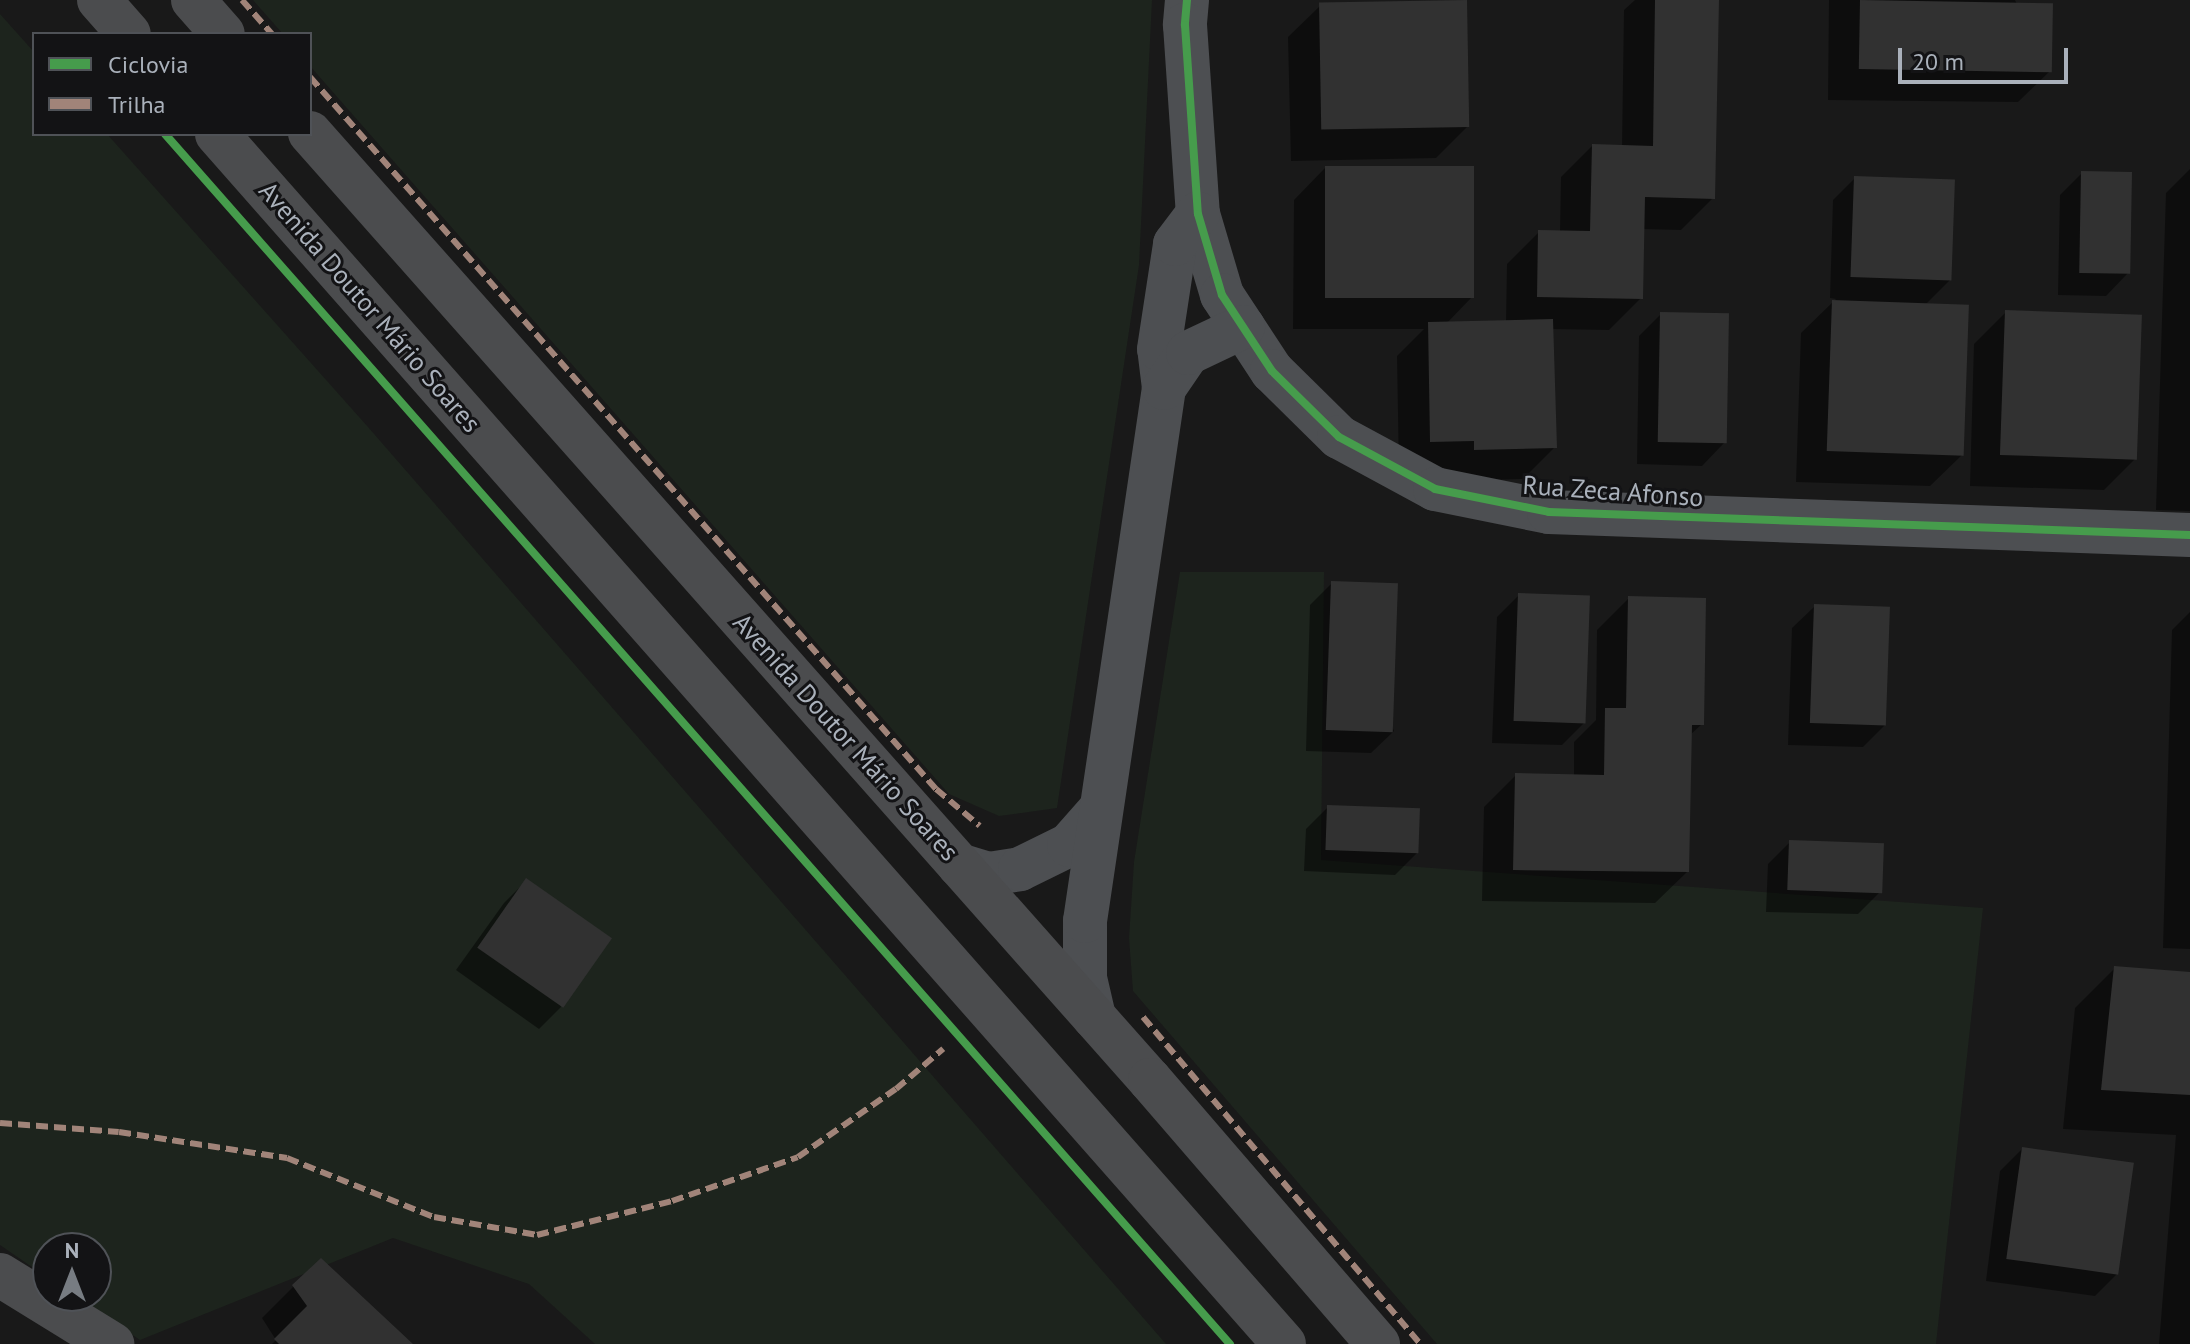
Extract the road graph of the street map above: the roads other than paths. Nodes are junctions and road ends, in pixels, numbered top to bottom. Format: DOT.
graph roads {
  1 [pos="99,0"];
  2 [pos="193,0"];
  3 [pos="1187,0"];
  4 [pos="127,32"];
  5 [pos="221,32"];
  6 [pos="312,135"];
  7 [pos="219,136"];
  8 [pos="1198,214"];
  9 [pos="1243,327"];
  10 [pos="1164,388"];
  11 [pos="2190,535"];
  12 [pos="1099,811"];
  13 [pos="959,865"];
  14 [pos="1094,1017"];
  15 [pos="0,1275"];
  16 [pos="112,1344"];
  17 [pos="1284,1344"];
  18 [pos="1378,1344"];
  1 -- 4 [label="main road"];
  2 -- 5 [label="main road"];
  3 -- 8 [label="street, Rua Zeca Afonso"];
  6 -- 13 [label="main road, Avenida Doutor Mário Soares"];
  7 -- 17 [label="main road, Avenida Doutor Mário Soares"];
  8 -- 9 [label="street, Rua Zeca Afonso"];
  8 -- 10 [label="street"];
  9 -- 10 [label="street"];
  9 -- 11 [label="street, Rua Zeca Afonso"];
  10 -- 12 [label="street"];
  12 -- 13 [label="street"];
  12 -- 14 [label="street"];
  13 -- 14 [label="main road, Avenida Doutor Mário Soares"];
  14 -- 18 [label="main road, Avenida Doutor Mário Soares"];
  15 -- 16 [label="main road"];
}
